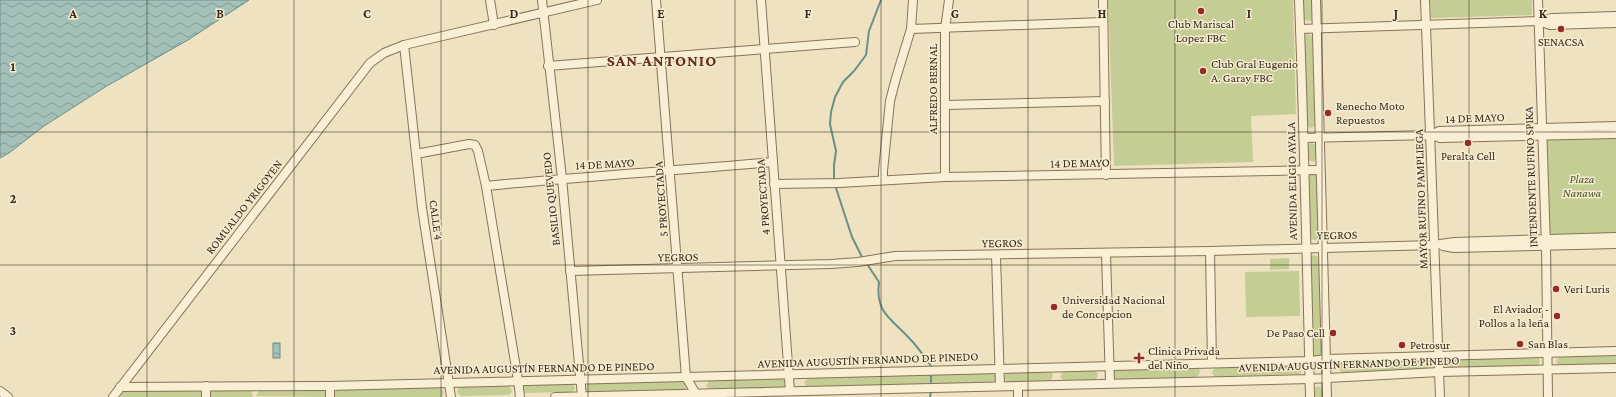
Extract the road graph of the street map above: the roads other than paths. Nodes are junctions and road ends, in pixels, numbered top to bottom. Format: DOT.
graph roads {
  1 [pos="490,0"];
  2 [pos="542,0"];
  3 [pos="597,0"];
  4 [pos="656,0"];
  5 [pos="761,0"];
  6 [pos="913,0"];
  7 [pos="949,0"];
  8 [pos="1103,0"];
  9 [pos="1299,0"];
  10 [pos="1316,0"];
  11 [pos="1425,0"];
  12 [pos="1538,0"];
  13 [pos="543,13"];
  14 [pos="1616,16"];
  15 [pos="1539,21"];
  16 [pos="1103,22"];
  17 [pos="1616,23"];
  18 [pos="494,25"];
  19 [pos="1426,25"];
  20 [pos="1316,28"];
  21 [pos="911,29"];
  22 [pos="945,29"];
  23 [pos="1300,29"];
  24 [pos="855,42"];
  25 [pos="404,45"];
  26 [pos="764,50"];
  27 [pos="662,57"];
  28 [pos="548,66"];
  29 [pos="1105,101"];
  30 [pos="945,106"];
  31 [pos="1616,126"];
  32 [pos="1542,132"];
  33 [pos="1616,134"];
  34 [pos="1431,135"];
  35 [pos="1304,138"];
  36 [pos="1319,138"];
  37 [pos="416,154"];
  38 [pos="773,162"];
  39 [pos="1304,170"];
  40 [pos="1320,170"];
  41 [pos="671,172"];
  42 [pos="1106,175"];
  43 [pos="562,178"];
  44 [pos="946,178"];
  45 [pos="884,180"];
  46 [pos="774,184"];
  47 [pos="486,186"];
  48 [pos="1616,237"];
  49 [pos="1546,243"];
  50 [pos="1616,244"];
  51 [pos="1434,245"];
  52 [pos="1306,248"];
  53 [pos="1323,248"];
  54 [pos="1210,251"];
  55 [pos="1106,254"];
  56 [pos="996,255"];
  57 [pos="780,266"];
  58 [pos="678,269"];
  59 [pos="570,271"];
  60 [pos="1616,351"];
  61 [pos="1548,353"];
  62 [pos="1438,356"];
  63 [pos="1326,359"];
  64 [pos="1310,361"];
  65 [pos="1212,363"];
  66 [pos="1109,366"];
  67 [pos="1616,368"];
  68 [pos="1000,369"];
  69 [pos="1548,369"];
  70 [pos="1439,372"];
  71 [pos="788,374"];
  72 [pos="686,377"];
  73 [pos="1327,377"];
  74 [pos="580,379"];
  75 [pos="1310,379"];
  76 [pos="518,380"];
  77 [pos="448,382"];
  78 [pos="1110,383"];
  79 [pos="206,386"];
  80 [pos="330,386"];
  81 [pos="1000,386"];
  82 [pos="1018,386"];
  83 [pos="120,387"];
  84 [pos="0,391"];
  85 [pos="790,391"];
  86 [pos="802,394"];
  87 [pos="696,395"];
  88 [pos="8,397"];
  89 [pos="113,397"];
  90 [pos="206,397"];
  91 [pos="330,397"];
  92 [pos="451,397"];
  93 [pos="520,397"];
  94 [pos="556,397"];
  95 [pos="582,397"];
  96 [pos="1018,397"];
  97 [pos="1310,397"];
  98 [pos="1327,397"];
  99 [pos="1440,397"];
  100 [pos="1548,397"];
  1 -- 18 [label="street"];
  2 -- 13 [label="street, BASILIO QUEVEDO"];
  3 -- 13 [label="street, ROMUALDO YRIGOYEN"];
  4 -- 27 [label="street, 5 PROYECTADA"];
  5 -- 26 [label="street, 4 PROYECTADA"];
  6 -- 21 [label="street"];
  7 -- 22 [label="street, ALFREDO BERNAL"];
  8 -- 16 [label="street"];
  9 -- 23 [label="street, AVENIDA ELIGIO AYALA"];
  10 -- 20 [label="street"];
  11 -- 19 [label="street, MAYOR RUFINO PAMPLIEGA"];
  12 -- 15 [label="street, INTENDENTE RUFINO SPIKA"];
  13 -- 18 [label="street, ROMUALDO YRIGOYEN"];
  13 -- 28 [label="street, BASILIO QUEVEDO"];
  14 -- 15 [label="street"];
  15 -- 17 [label="street"];
  15 -- 19 [label="street"];
  15 -- 32 [label="street, INTENDENTE RUFINO SPIKA"];
  16 -- 22 [label="street"];
  16 -- 29 [label="street"];
  18 -- 25 [label="street, ROMUALDO YRIGOYEN"];
  19 -- 20 [label="street"];
  19 -- 34 [label="street, MAYOR RUFINO PAMPLIEGA"];
  20 -- 23 [label="street"];
  20 -- 36 [label="street"];
  21 -- 22 [label="street"];
  21 -- 45 [label="street"];
  22 -- 30 [label="street, ALFREDO BERNAL"];
  23 -- 35 [label="street, AVENIDA ELIGIO AYALA"];
  24 -- 26 [label="street"];
  25 -- 37 [label="street, CALLE 4"];
  25 -- 83 [label="street, ROMUALDO YRIGOYEN"];
  26 -- 27 [label="street"];
  26 -- 38 [label="street, 4 PROYECTADA"];
  27 -- 28 [label="street"];
  27 -- 41 [label="street, 5 PROYECTADA"];
  28 -- 43 [label="street, BASILIO QUEVEDO"];
  29 -- 30 [label="street"];
  29 -- 42 [label="street"];
  30 -- 44 [label="street, ALFREDO BERNAL"];
  31 -- 32 [label="street, 14 DE MAYO"];
  32 -- 33 [label="street, 14 DE MAYO"];
  32 -- 34 [label="street, 14 DE MAYO"];
  32 -- 49 [label="street, INTENDENTE RUFINO SPIKA"];
  34 -- 36 [label="street, 14 DE MAYO"];
  34 -- 51 [label="street, MAYOR RUFINO PAMPLIEGA"];
  35 -- 36 [label="street, 14 DE MAYO"];
  35 -- 39 [label="street, AVENIDA ELIGIO AYALA"];
  36 -- 40 [label="street"];
  37 -- 47 [label="street"];
  37 -- 77 [label="street, CALLE 4"];
  38 -- 41 [label="street, 14 DE MAYO"];
  38 -- 46 [label="street, 4 PROYECTADA"];
  39 -- 40 [label="street, 14 DE MAYO"];
  39 -- 42 [label="street, 14 DE MAYO"];
  39 -- 52 [label="street, AVENIDA ELIGIO AYALA"];
  40 -- 53 [label="street"];
  41 -- 43 [label="street, 14 DE MAYO"];
  41 -- 58 [label="street, 5 PROYECTADA"];
  42 -- 44 [label="street, 14 DE MAYO"];
  43 -- 47 [label="street, 14 DE MAYO"];
  43 -- 59 [label="street, BASILIO QUEVEDO"];
  44 -- 45 [label="street, 14 DE MAYO"];
  45 -- 46 [label="street, 14 DE MAYO"];
  46 -- 57 [label="street, 4 PROYECTADA"];
  47 -- 76 [label="street"];
  48 -- 49 [label="street, YEGROS"];
  49 -- 50 [label="street, YEGROS"];
  49 -- 51 [label="street, YEGROS"];
  49 -- 61 [label="street, INTENDENTE RUFINO SPIKA"];
  51 -- 53 [label="street, YEGROS"];
  51 -- 62 [label="street, MAYOR RUFINO PAMPLIEGA"];
  52 -- 53 [label="street, YEGROS"];
  52 -- 54 [label="street, YEGROS"];
  52 -- 64 [label="street, AVENIDA ELIGIO AYALA"];
  53 -- 63 [label="street"];
  54 -- 55 [label="street, YEGROS"];
  54 -- 65 [label="street"];
  55 -- 56 [label="street, YEGROS"];
  55 -- 66 [label="street"];
  56 -- 57 [label="street, YEGROS"];
  56 -- 68 [label="street"];
  57 -- 58 [label="street, YEGROS"];
  57 -- 71 [label="street, 4 PROYECTADA"];
  58 -- 59 [label="street, YEGROS"];
  58 -- 72 [label="street, 5 PROYECTADA"];
  59 -- 74 [label="street, BASILIO QUEVEDO"];
  60 -- 61 [label="street, AVENIDA AUGUSTÍN FERNANDO DE PINEDO"];
  61 -- 62 [label="street, AVENIDA AUGUSTÍN FERNANDO DE PINEDO"];
  61 -- 69 [label="street, INTENDENTE RUFINO SPIKA"];
  62 -- 63 [label="street, AVENIDA AUGUSTÍN FERNANDO DE PINEDO"];
  62 -- 70 [label="street, MAYOR RUFINO PAMPLIEGA"];
  63 -- 64 [label="street, AVENIDA AUGUSTÍN FERNANDO DE PINEDO"];
  63 -- 73 [label="street"];
  64 -- 65 [label="street, AVENIDA AUGUSTÍN FERNANDO DE PINEDO"];
  64 -- 75 [label="street, AVENIDA ELIGIO AYALA"];
  65 -- 66 [label="street, AVENIDA AUGUSTÍN FERNANDO DE PINEDO"];
  66 -- 68 [label="street, AVENIDA AUGUSTÍN FERNANDO DE PINEDO"];
  66 -- 78 [label="street"];
  67 -- 69 [label="street, AVENIDA AUGUSTÍN FERNANDO DE PINEDO"];
  68 -- 71 [label="street, AVENIDA AUGUSTÍN FERNANDO DE PINEDO"];
  68 -- 81 [label="street"];
  69 -- 70 [label="street, AVENIDA AUGUSTÍN FERNANDO DE PINEDO"];
  69 -- 100 [label="street, INTENDENTE RUFINO SPIKA"];
  70 -- 73 [label="street, AVENIDA AUGUSTÍN FERNANDO DE PINEDO"];
  70 -- 99 [label="street, MAYOR RUFINO PAMPLIEGA"];
  71 -- 72 [label="street, AVENIDA AUGUSTÍN FERNANDO DE PINEDO"];
  71 -- 85 [label="street, 4 PROYECTADA"];
  72 -- 74 [label="street, AVENIDA AUGUSTÍN FERNANDO DE PINEDO"];
  72 -- 87 [label="street, 5 PROYECTADA"];
  73 -- 75 [label="street, AVENIDA AUGUSTÍN FERNANDO DE PINEDO"];
  73 -- 98 [label="street"];
  74 -- 76 [label="street, AVENIDA AUGUSTÍN FERNANDO DE PINEDO"];
  74 -- 95 [label="street, BASILIO QUEVEDO"];
  75 -- 78 [label="street, AVENIDA AUGUSTÍN FERNANDO DE PINEDO"];
  75 -- 97 [label="street, AVENIDA ELIGIO AYALA"];
  76 -- 77 [label="street, AVENIDA AUGUSTÍN FERNANDO DE PINEDO"];
  76 -- 93 [label="street"];
  77 -- 80 [label="street, AVENIDA AUGUSTÍN FERNANDO DE PINEDO"];
  77 -- 92 [label="street, CALLE 4"];
  78 -- 82 [label="street, AVENIDA AUGUSTÍN FERNANDO DE PINEDO"];
  79 -- 80 [label="street, AVENIDA AUGUSTÍN FERNANDO DE PINEDO"];
  79 -- 83 [label="street, AVENIDA AUGUSTÍN FERNANDO DE PINEDO"];
  79 -- 90 [label="street"];
  80 -- 91 [label="street"];
  81 -- 82 [label="street, AVENIDA AUGUSTÍN FERNANDO DE PINEDO"];
  81 -- 86 [label="street, AVENIDA AUGUSTÍN FERNANDO DE PINEDO"];
  82 -- 96 [label="street"];
  83 -- 89 [label="street, ROMUALDO YRIGOYEN"];
  84 -- 88 [label="street"];
  85 -- 86 [label="street, AVENIDA AUGUSTÍN FERNANDO DE PINEDO"];
  85 -- 87 [label="street, AVENIDA AUGUSTÍN FERNANDO DE PINEDO"];
  87 -- 95 [label="street, AVENIDA AUGUSTÍN FERNANDO DE PINEDO"];
  94 -- 95 [label="street, AVENIDA AUGUSTÍN FERNANDO DE PINEDO"];
}
